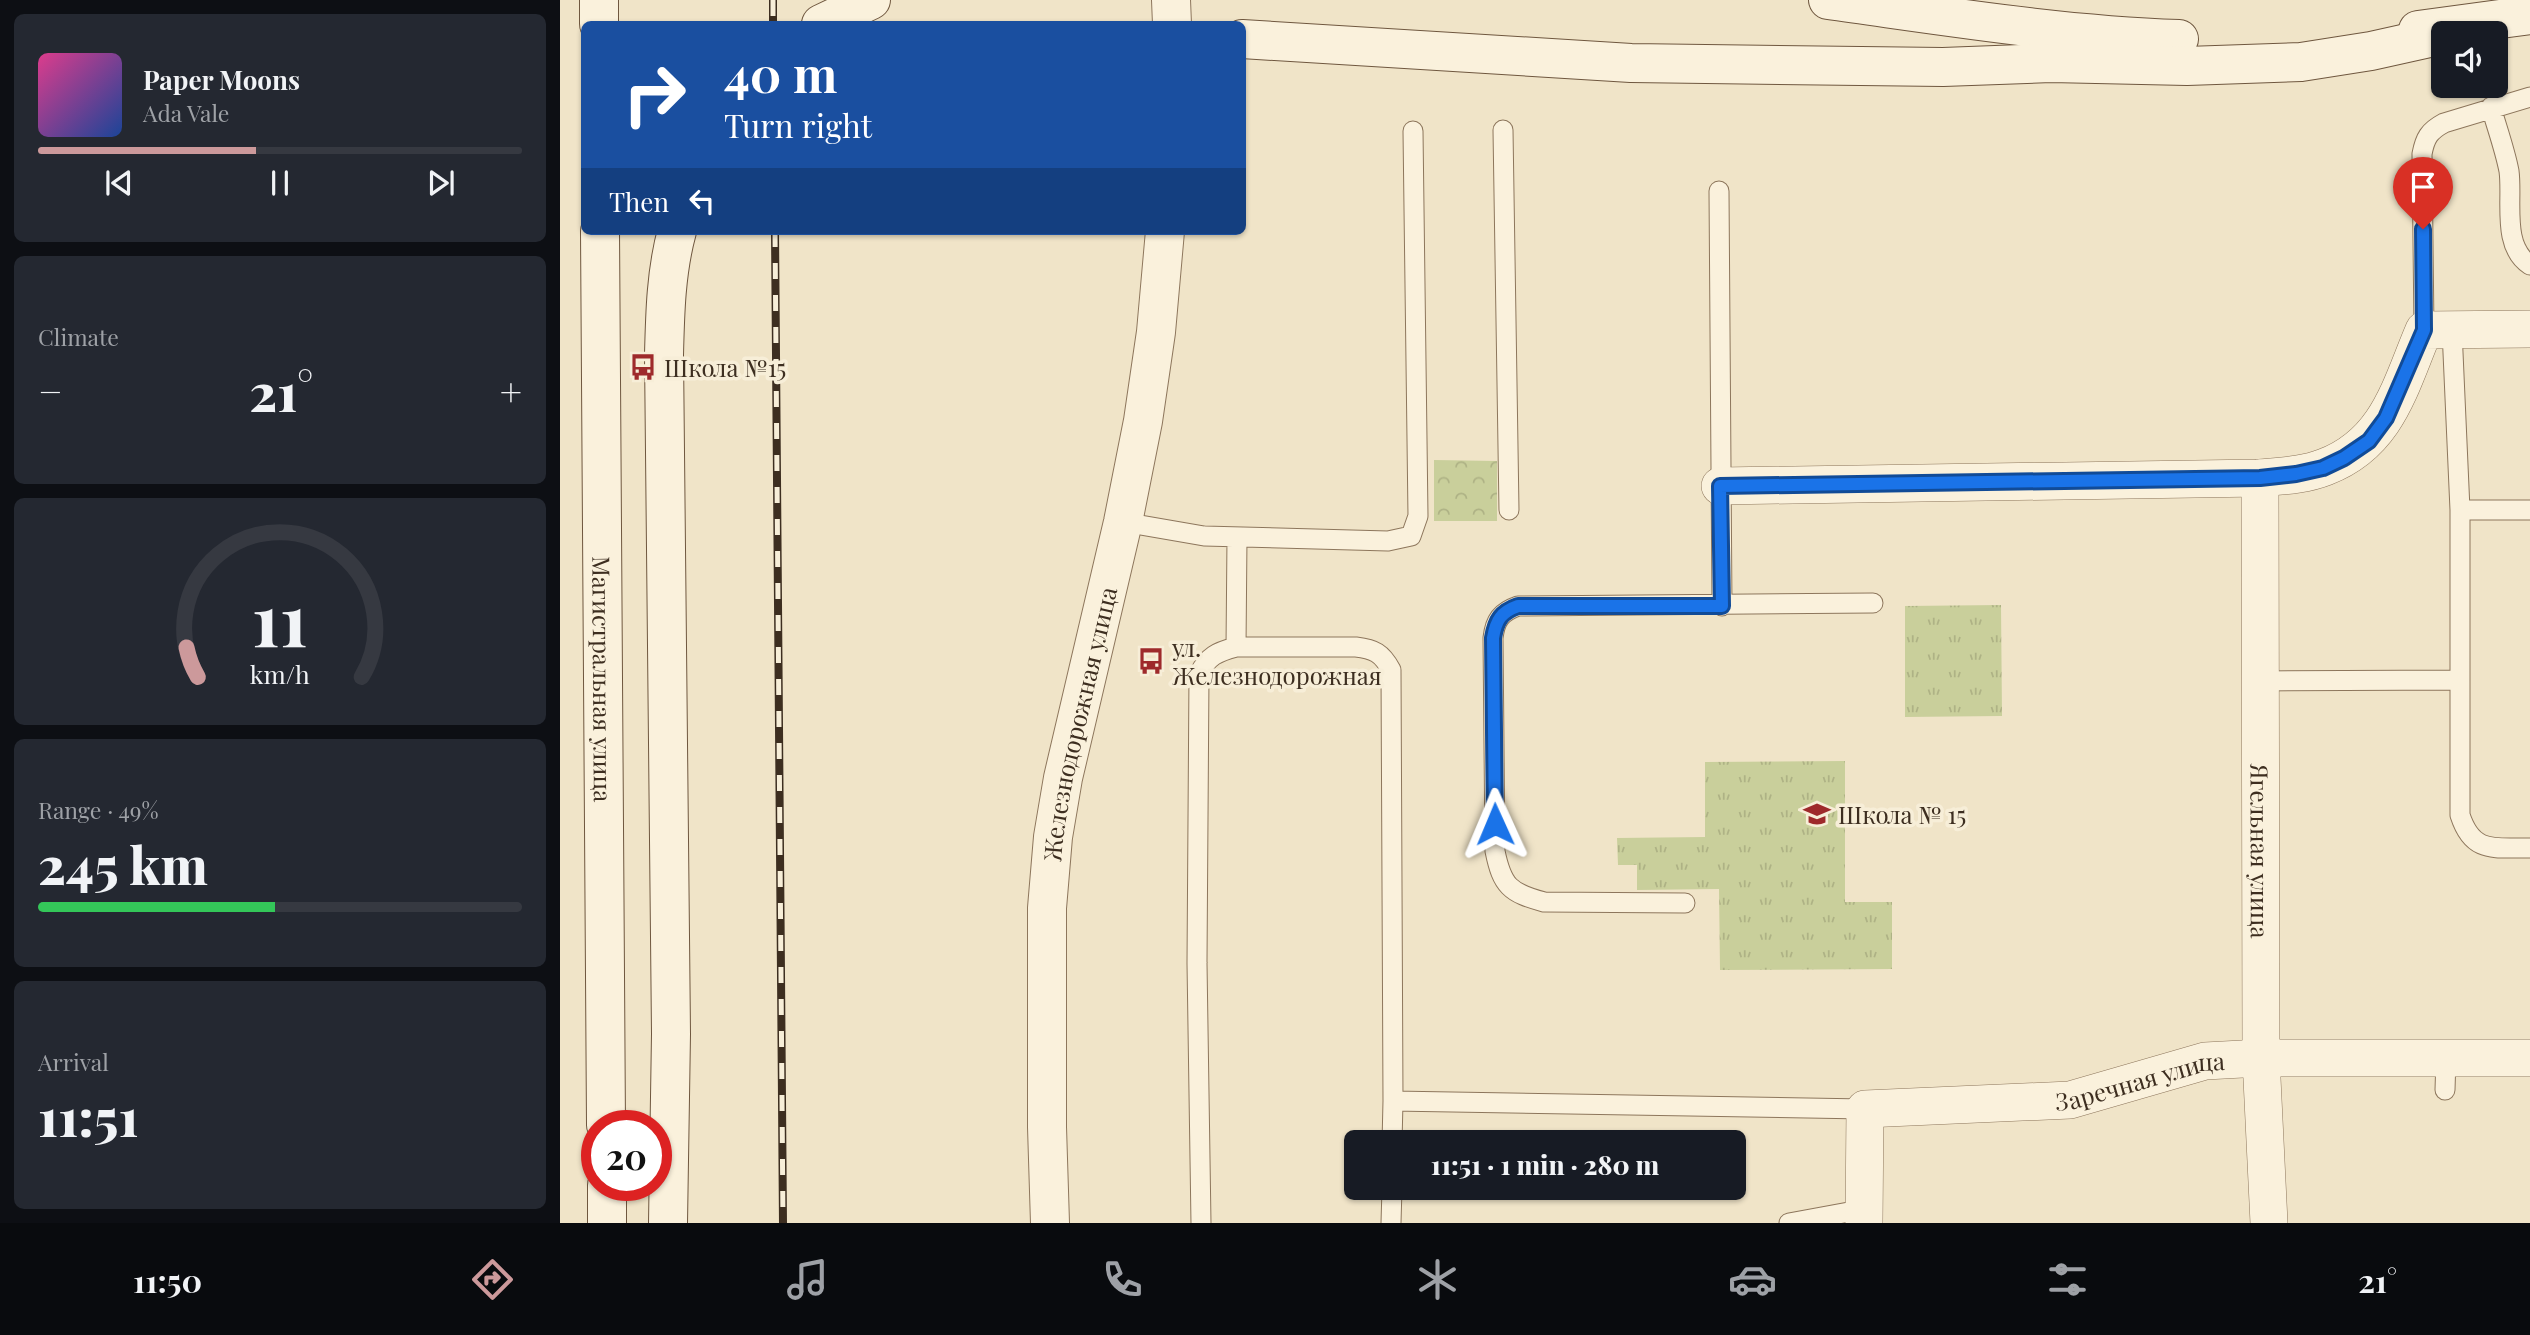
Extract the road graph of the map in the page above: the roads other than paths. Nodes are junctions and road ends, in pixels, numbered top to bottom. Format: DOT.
graph roads {
  1 [pos="599,0"];
  2 [pos="871,0"];
  3 [pos="1171,0"];
  4 [pos="1828,0"];
  5 [pos="2523,17"];
  6 [pos="599,21"];
  7 [pos="827,21"];
  8 [pos="1172,21"];
  9 [pos="2504,21"];
  10 [pos="2431,37"];
  11 [pos="1246,39"];
  12 [pos="2530,97"];
  13 [pos="2491,107"];
  14 [pos="1503,130"];
  15 [pos="1413,131"];
  16 [pos="1719,191"];
  17 [pos="600,235"];
  18 [pos="676,235"];
  19 [pos="1165,235"];
  20 [pos="2530,265"];
  21 [pos="2530,329"];
  22 [pos="2438,330"];
  23 [pos="2260,478"];
  24 [pos="1720,486"];
  25 [pos="1509,510"];
  26 [pos="2460,510"];
  27 [pos="2530,510"];
  28 [pos="1123,522"];
  29 [pos="1237,538"];
  30 [pos="1874,603"];
  31 [pos="1722,606"];
  32 [pos="1236,647"];
  33 [pos="2460,680"];
  34 [pos="2261,681"];
  35 [pos="2530,848"];
  36 [pos="1685,903"];
  37 [pos="2261,1058"];
  38 [pos="2530,1058"];
  39 [pos="1393,1101"];
  40 [pos="1865,1109"];
  41 [pos="606,1110"];
  42 [pos="1392,1130"];
  43 [pos="1392,1200"];
  44 [pos="607,1201"];
  45 [pos="1864,1216"];
  46 [pos="607,1223"];
  47 [pos="668,1223"];
  48 [pos="1050,1223"];
  49 [pos="1201,1223"];
  50 [pos="1391,1223"];
  51 [pos="1789,1223"];
  52 [pos="2269,1223"];
  1 -- 6 [label="main road"];
  2 -- 7 [label="main road"];
  3 -- 8 [label="main road"];
  4 -- 5 [label="main road"];
  5 -- 9 [label="main road"];
  10 -- 11 [label="main road"];
  12 -- 13 [label="lane"];
  13 -- 20 [label="lane"];
  13 -- 22 [label="lane"];
  14 -- 25 [label="lane"];
  15 -- 29 [label="lane"];
  16 -- 24 [label="lane"];
  17 -- 41 [label="main road, Магистральная улица"];
  18 -- 47 [label="main road"];
  19 -- 28 [label="main road, Железнодорожная улица"];
  21 -- 22 [label="street"];
  22 -- 23 [label="street"];
  22 -- 26 [label="lane"];
  23 -- 24 [label="street"];
  23 -- 34 [label="street, Ягельная улица"];
  24 -- 31 [label="lane"];
  26 -- 27 [label="lane"];
  26 -- 33 [label="lane"];
  28 -- 29 [label="lane"];
  28 -- 48 [label="main road, Железнодорожная улица"];
  29 -- 32 [label="lane"];
  30 -- 31 [label="lane"];
  31 -- 36 [label="lane"];
  32 -- 39 [label="lane"];
  32 -- 49 [label="lane"];
  33 -- 34 [label="lane"];
  33 -- 35 [label="lane"];
  34 -- 37 [label="street, Ягельная улица"];
  37 -- 38 [label="street, Заречная улица"];
  37 -- 40 [label="street, Заречная улица"];
  37 -- 52 [label="street, Ягельная улица"];
  39 -- 40 [label="lane"];
  39 -- 42 [label="lane"];
  40 -- 45 [label="street"];
  43 -- 50 [label="lane"];
  44 -- 46 [label="main road"];
  45 -- 51 [label="lane"];
}
